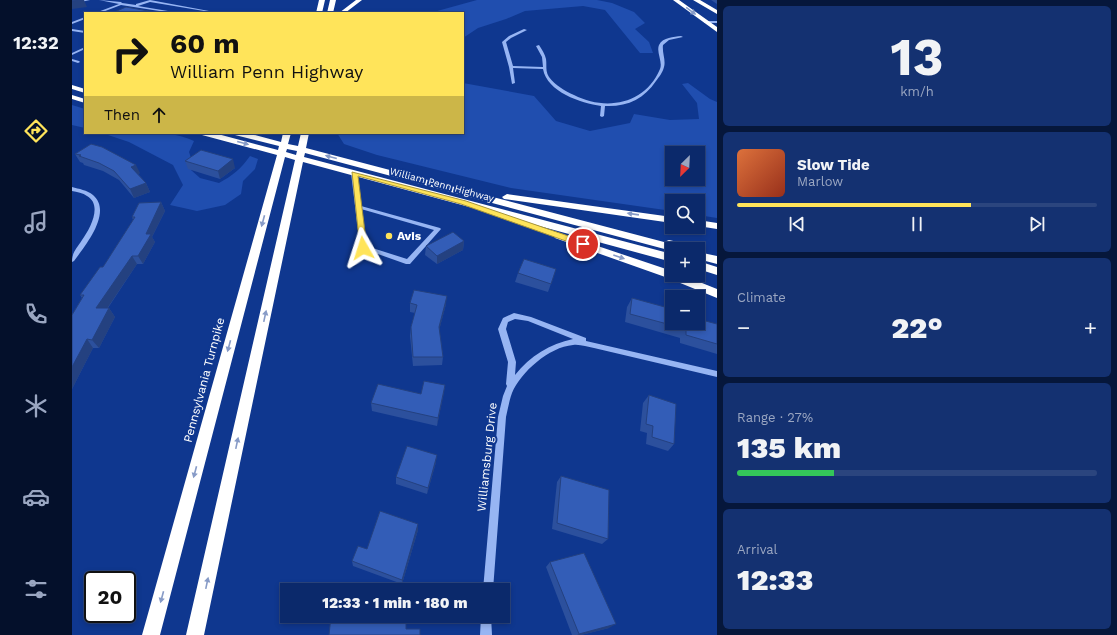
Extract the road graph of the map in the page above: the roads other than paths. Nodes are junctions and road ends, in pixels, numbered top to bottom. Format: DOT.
graph roads {
  1 [pos="89,0"];
  2 [pos="100,0"];
  3 [pos="322,0"];
  4 [pos="334,0"];
  5 [pos="359,0"];
  6 [pos="676,0"];
  7 [pos="696,0"];
  8 [pos="81,1"];
  9 [pos="121,4"];
  10 [pos="137,5"];
  11 [pos="100,12"];
  12 [pos="173,12"];
  13 [pos="205,12"];
  14 [pos="319,12"];
  15 [pos="330,12"];
  16 [pos="343,12"];
  17 [pos="717,12"];
  18 [pos="84,18"];
  19 [pos="72,19"];
  20 [pos="78,20"];
  21 [pos="705,22"];
  22 [pos="717,22"];
  23 [pos="72,23"];
  24 [pos="72,30"];
  25 [pos="525,30"];
  26 [pos="717,30"];
  27 [pos="84,31"];
  28 [pos="681,37"];
  29 [pos="538,46"];
  30 [pos="84,48"];
  31 [pos="72,54"];
  32 [pos="72,60"];
  33 [pos="78,62"];
  34 [pos="511,67"];
  35 [pos="543,68"];
  36 [pos="514,83"];
  37 [pos="72,87"];
  38 [pos="84,91"];
  39 [pos="72,97"];
  40 [pos="84,101"];
  41 [pos="603,104"];
  42 [pos="602,116"];
  43 [pos="209,134"];
  44 [pos="242,134"];
  45 [pos="287,134"];
  46 [pos="305,134"];
  47 [pos="354,173"];
  48 [pos="438,186"];
  49 [pos="72,189"];
  50 [pos="463,202"];
  51 [pos="359,207"];
  52 [pos="559,217"];
  53 [pos="665,219"];
  54 [pos="705,224"];
  55 [pos="717,226"];
  56 [pos="665,242"];
  57 [pos="665,246"];
  58 [pos="705,251"];
  59 [pos="717,254"];
  60 [pos="665,256"];
  61 [pos="705,257"];
  62 [pos="72,260"];
  63 [pos="717,260"];
  64 [pos="705,267"];
  65 [pos="717,270"];
  66 [pos="717,294"];
  67 [pos="594,345"];
  68 [pos="717,374"];
  69 [pos="508,393"];
  70 [pos="489,583"];
  71 [pos="486,623"];
  72 [pos="152,635"];
  73 [pos="195,635"];
  74 [pos="486,635"];
  1 -- 8 [label="street"];
  2 -- 9 [label="street"];
  3 -- 14 [label="highway"];
  4 -- 15 [label="highway"];
  5 -- 16 [label="highway"];
  6 -- 21 [label="highway, one-way"];
  7 -- 17 [label="highway"];
  9 -- 10 [label="street"];
  9 -- 11 [label="street"];
  10 -- 12 [label="street"];
  10 -- 13 [label="street"];
  18 -- 20 [label="street"];
  19 -- 20 [label="street"];
  20 -- 23 [label="street"];
  21 -- 22 [label="street"];
  21 -- 26 [label="highway"];
  24 -- 27 [label="street"];
  25 -- 34 [label="street"];
  28 -- 41 [label="street"];
  29 -- 35 [label="street"];
  30 -- 31 [label="street"];
  32 -- 33 [label="street"];
  34 -- 35 [label="street"];
  34 -- 36 [label="street"];
  35 -- 41 [label="street"];
  37 -- 38 [label="highway"];
  39 -- 40 [label="highway"];
  41 -- 42 [label="street"];
  43 -- 47 [label="highway, William Penn Highway, one-way"];
  48 -- 44 [label="highway, William Penn Highway, one-way"];
  45 -- 72 [label="highway, Pennsylvania Turnpike, one-way"];
  73 -- 46 [label="highway, one-way"];
  47 -- 50 [label="highway, William Penn Highway"];
  47 -- 51 [label="street"];
  48 -- 52 [label="highway, William Penn Highway"];
  53 -- 48 [label="highway, one-way"];
  49 -- 62 [label="street"];
  50 -- 60 [label="highway, William Penn Highway"];
  50 -- 66 [label="highway, one-way"];
  51 -- 51 [label="street"];
  52 -- 56 [label="highway"];
  52 -- 57 [label="highway, William Penn Highway"];
  54 -- 55 [label="highway"];
  58 -- 59 [label="highway"];
  61 -- 63 [label="highway"];
  64 -- 65 [label="highway"];
  67 -- 68 [label="street, Williamsburg Drive"];
  67 -- 69 [label="street, Williamsburg Drive"];
  67 -- 69 [label="street"];
  69 -- 70 [label="street, Williamsburg Drive"];
  71 -- 74 [label="street"];
}
